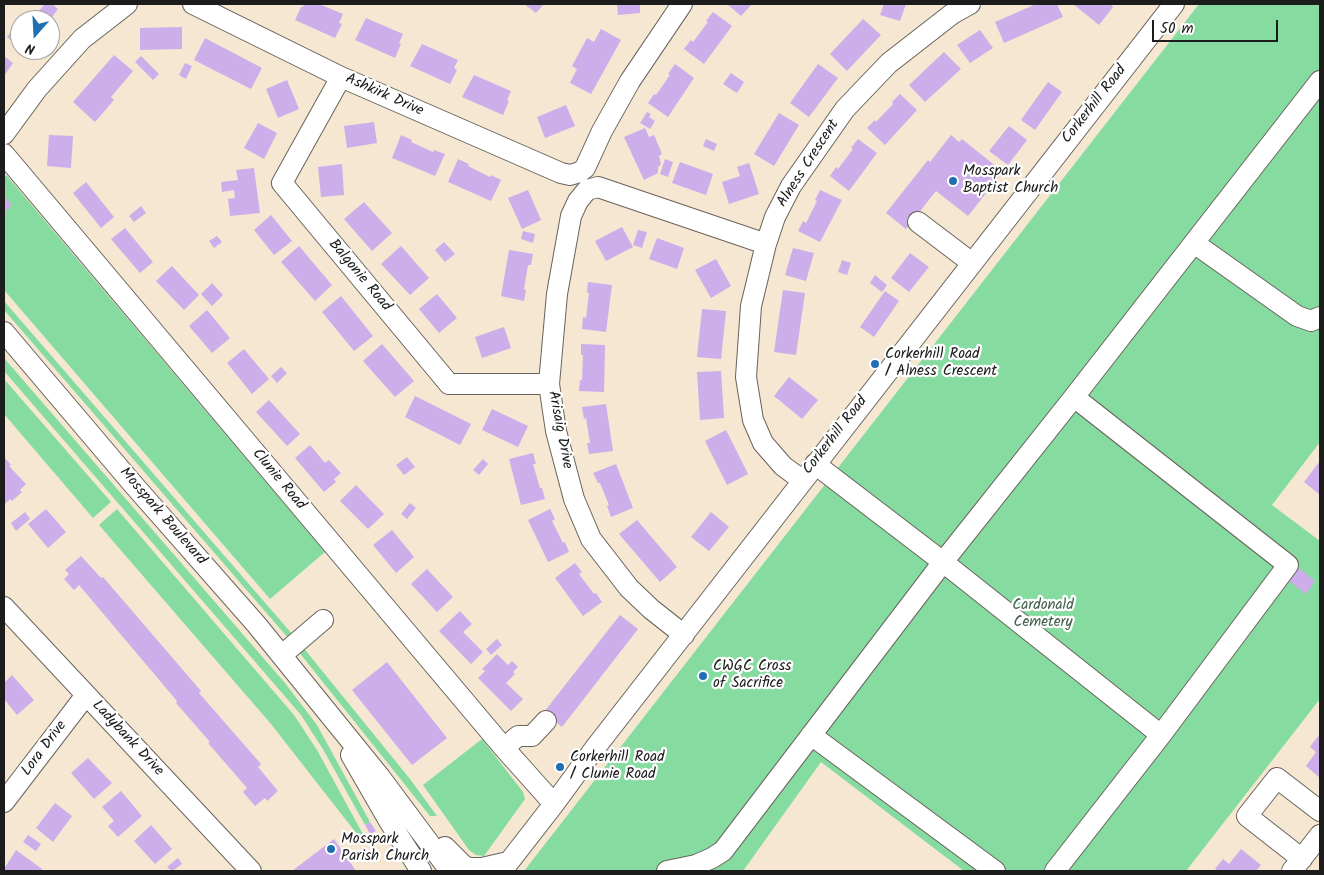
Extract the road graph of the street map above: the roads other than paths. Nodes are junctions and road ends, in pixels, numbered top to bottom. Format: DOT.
graph roads {
  1 [pos="127,4"];
  2 [pos="193,4"];
  3 [pos="682,4"];
  4 [pos="970,4"];
  5 [pos="1174,4"];
  6 [pos="949,9"];
  7 [pos="341,77"];
  8 [pos="1320,81"];
  9 [pos="4,134"];
  10 [pos="4,154"];
  11 [pos="584,181"];
  12 [pos="918,222"];
  13 [pos="1194,243"];
  14 [pos="766,244"];
  15 [pos="972,263"];
  16 [pos="1320,317"];
  17 [pos="4,332"];
  18 [pos="549,384"];
  19 [pos="1074,397"];
  20 [pos="815,464"];
  21 [pos="802,480"];
  22 [pos="943,562"];
  23 [pos="4,607"];
  24 [pos="323,620"];
  25 [pos="684,635"];
  26 [pos="282,656"];
  27 [pos="86,695"];
  28 [pos="320,702"];
  29 [pos="546,721"];
  30 [pos="1160,734"];
  31 [pos="811,736"];
  32 [pos="504,748"];
  33 [pos="380,777"];
  34 [pos="4,802"];
  35 [pos="554,804"];
  36 [pos="1320,811"];
  37 [pos="388,821"];
  38 [pos="1320,835"];
  39 [pos="1297,865"];
  40 [pos="505,867"];
  41 [pos="252,871"];
  42 [pos="409,871"];
  43 [pos="422,871"];
  44 [pos="450,871"];
  45 [pos="667,871"];
  46 [pos="995,871"];
  47 [pos="1055,871"];
  1 -- 9 [label="street"];
  2 -- 7 [label="street, Ashkirk Drive"];
  3 -- 11 [label="street, Arisaig Drive"];
  4 -- 6 [label="street, Alness Crescent"];
  5 -- 15 [label="street, Corkerhill Road"];
  6 -- 14 [label="street, Alness Crescent"];
  7 -- 11 [label="street, Ashkirk Drive"];
  7 -- 18 [label="street, Balgonie Road"];
  8 -- 13 [label="street"];
  10 -- 32 [label="street, Clunie Road"];
  11 -- 14 [label="street, Ashkirk Drive"];
  11 -- 18 [label="street, Arisaig Drive"];
  12 -- 15 [label="street"];
  13 -- 16 [label="street"];
  13 -- 19 [label="street"];
  14 -- 21 [label="street, Alness Crescent"];
  15 -- 20 [label="street, Corkerhill Road"];
  17 -- 26 [label="street, Mosspark Boulevard"];
  18 -- 25 [label="street, Arisaig Drive"];
  19 -- 22 [label="street"];
  19 -- 30 [label="street"];
  20 -- 21 [label="street, Corkerhill Road"];
  20 -- 22 [label="street"];
  21 -- 25 [label="street, Corkerhill Road"];
  22 -- 30 [label="street"];
  22 -- 31 [label="street"];
  23 -- 27 [label="street, Ladybank Drive"];
  24 -- 26 [label="street"];
  25 -- 35 [label="street, Corkerhill Road"];
  26 -- 28 [label="street, Mosspark Boulevard"];
  27 -- 34 [label="street, Lora Drive"];
  27 -- 41 [label="street, Ladybank Drive"];
  28 -- 33 [label="street, Mosspark Boulevard"];
  28 -- 37 [label="street, Mosspark Boulevard"];
  29 -- 32 [label="street"];
  30 -- 47 [label="street"];
  31 -- 45 [label="street"];
  31 -- 46 [label="street"];
  32 -- 35 [label="street, Clunie Road"];
  33 -- 40 [label="street"];
  33 -- 44 [label="street, Mosspark Boulevard"];
  35 -- 40 [label="street, Corkerhill Road"];
  36 -- 39 [label="street"];
  37 -- 42 [label="street"];
  37 -- 43 [label="street, Mosspark Boulevard"];
  38 -- 39 [label="street"];
}
